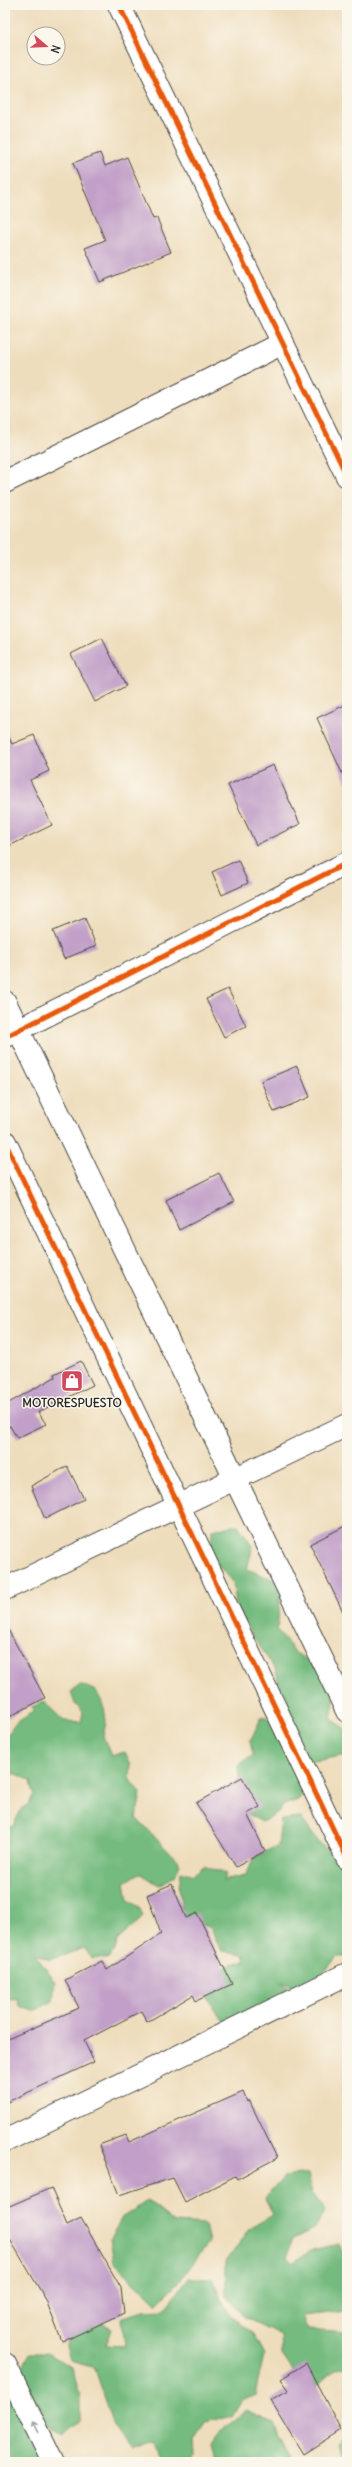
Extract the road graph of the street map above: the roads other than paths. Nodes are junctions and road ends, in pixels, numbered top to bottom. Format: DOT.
graph roads {
  1 [pos="119,5"];
  2 [pos="283,343"];
  3 [pos="347,476"];
  4 [pos="5,482"];
  5 [pos="347,863"];
  6 [pos="5,1002"];
  7 [pos="12,1033"];
  8 [pos="5,1142"];
  9 [pos="347,1425"];
  10 [pos="235,1478"];
  11 [pos="179,1506"];
  12 [pos="5,1589"];
  13 [pos="347,1710"];
  14 [pos="347,1858"];
  15 [pos="347,1974"];
  16 [pos="5,2141"];
  17 [pos="5,2364"];
  18 [pos="53,2462"];
  1 -- 2 [label="street"];
  2 -- 3 [label="street"];
  2 -- 4 [label="street"];
  5 -- 7 [label="street"];
  6 -- 7 [label="street"];
  7 -- 10 [label="street"];
  8 -- 11 [label="street"];
  9 -- 10 [label="street"];
  10 -- 11 [label="street"];
  10 -- 13 [label="street"];
  11 -- 12 [label="street"];
  11 -- 14 [label="street"];
  15 -- 16 [label="street"];
  18 -- 17 [label="street, one-way"];
}
